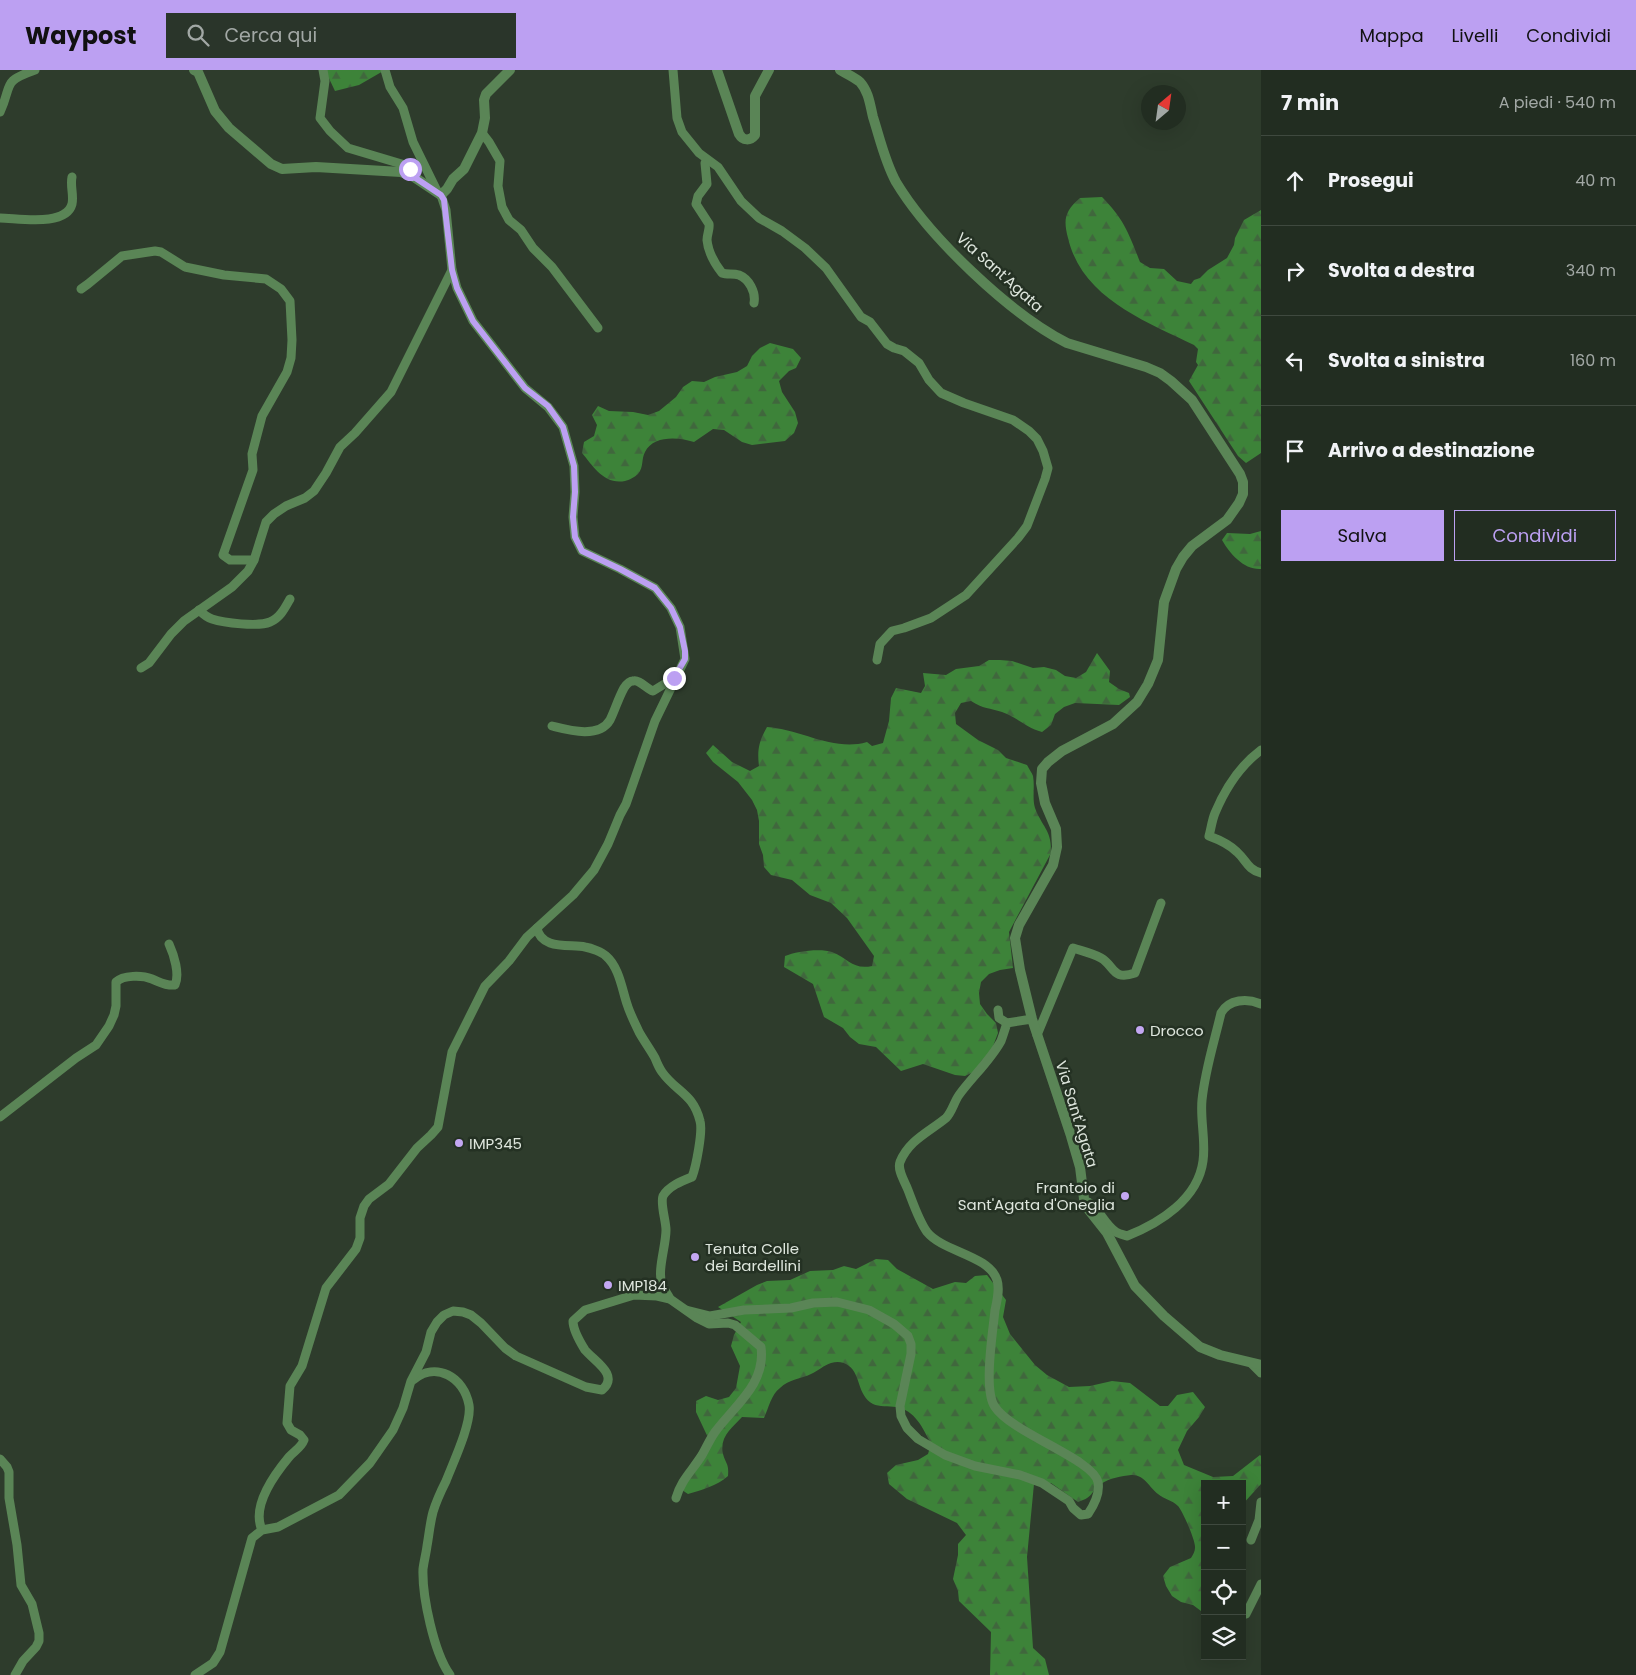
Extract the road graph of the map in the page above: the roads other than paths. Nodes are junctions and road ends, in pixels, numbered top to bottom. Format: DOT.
graph roads {
  1 [pos="34,70"];
  2 [pos="194,70"];
  3 [pos="323,70"];
  4 [pos="385,70"];
  5 [pos="510,70"];
  6 [pos="673,70"];
  7 [pos="717,70"];
  8 [pos="769,70"];
  9 [pos="840,70"];
  10 [pos="0,112"];
  11 [pos="482,133"];
  12 [pos="707,160"];
  13 [pos="72,177"];
  14 [pos="414,177"];
  15 [pos="440,194"];
  16 [pos="0,218"];
  17 [pos="452,270"];
  18 [pos="81,288"];
  19 [pos="754,303"];
  20 [pos="598,328"];
  21 [pos="254,560"];
  22 [pos="290,599"];
  23 [pos="199,610"];
  24 [pos="877,660"];
  25 [pos="141,668"];
  26 [pos="674,678"];
  27 [pos="552,726"];
  28 [pos="1261,750"];
  29 [pos="1261,874"];
  30 [pos="1161,903"];
  31 [pos="537,928"];
  32 [pos="169,944"];
  33 [pos="1261,1004"];
  34 [pos="998,1010"];
  35 [pos="1032,1019"];
  36 [pos="1007,1023"];
  37 [pos="1037,1034"];
  38 [pos="0,1118"];
  39 [pos="1085,1203"];
  40 [pos="670,1299"];
  41 [pos="686,1310"];
  42 [pos="1256,1364"];
  43 [pos="1261,1373"];
  44 [pos="411,1382"];
  45 [pos="0,1459"];
  46 [pos="676,1498"];
  47 [pos="1261,1502"];
  48 [pos="262,1530"];
  49 [pos="1251,1540"];
  50 [pos="1261,1584"];
  51 [pos="1246,1614"];
  52 [pos="209,1672"];
  53 [pos="15,1675"];
  54 [pos="195,1675"];
  55 [pos="450,1675"];
  1 -- 10 [label="street"];
  2 -- 14 [label="street"];
  3 -- 14 [label="street"];
  4 -- 15 [label="street"];
  5 -- 11 [label="street"];
  6 -- 12 [label="street"];
  7 -- 8 [label="street"];
  9 -- 35 [label="street, Via Sant'Agata"];
  11 -- 15 [label="street"];
  11 -- 20 [label="street"];
  12 -- 19 [label="street"];
  12 -- 24 [label="street"];
  13 -- 16 [label="street"];
  14 -- 15 [label="street"];
  15 -- 17 [label="street"];
  17 -- 21 [label="street"];
  17 -- 26 [label="street"];
  18 -- 21 [label="street"];
  21 -- 23 [label="street"];
  22 -- 23 [label="street"];
  23 -- 25 [label="street"];
  26 -- 27 [label="street"];
  26 -- 31 [label="street"];
  28 -- 29 [label="street"];
  30 -- 37 [label="street"];
  31 -- 40 [label="street"];
  31 -- 48 [label="street"];
  32 -- 38 [label="street"];
  33 -- 39 [label="street"];
  34 -- 36 [label="street"];
  35 -- 36 [label="street"];
  35 -- 37 [label="street, Via Sant'Agata"];
  36 -- 41 [label="street"];
  37 -- 39 [label="street, Via Sant'Agata"];
  39 -- 42 [label="street, Via Sant'Agata"];
  40 -- 41 [label="street"];
  40 -- 44 [label="street"];
  41 -- 46 [label="street"];
  42 -- 43 [label="street, Via Sant'Agata"];
  44 -- 48 [label="street"];
  44 -- 55 [label="street"];
  45 -- 53 [label="street"];
  47 -- 49 [label="street"];
  48 -- 52 [label="street"];
  50 -- 51 [label="street"];
  52 -- 54 [label="street"];
}
